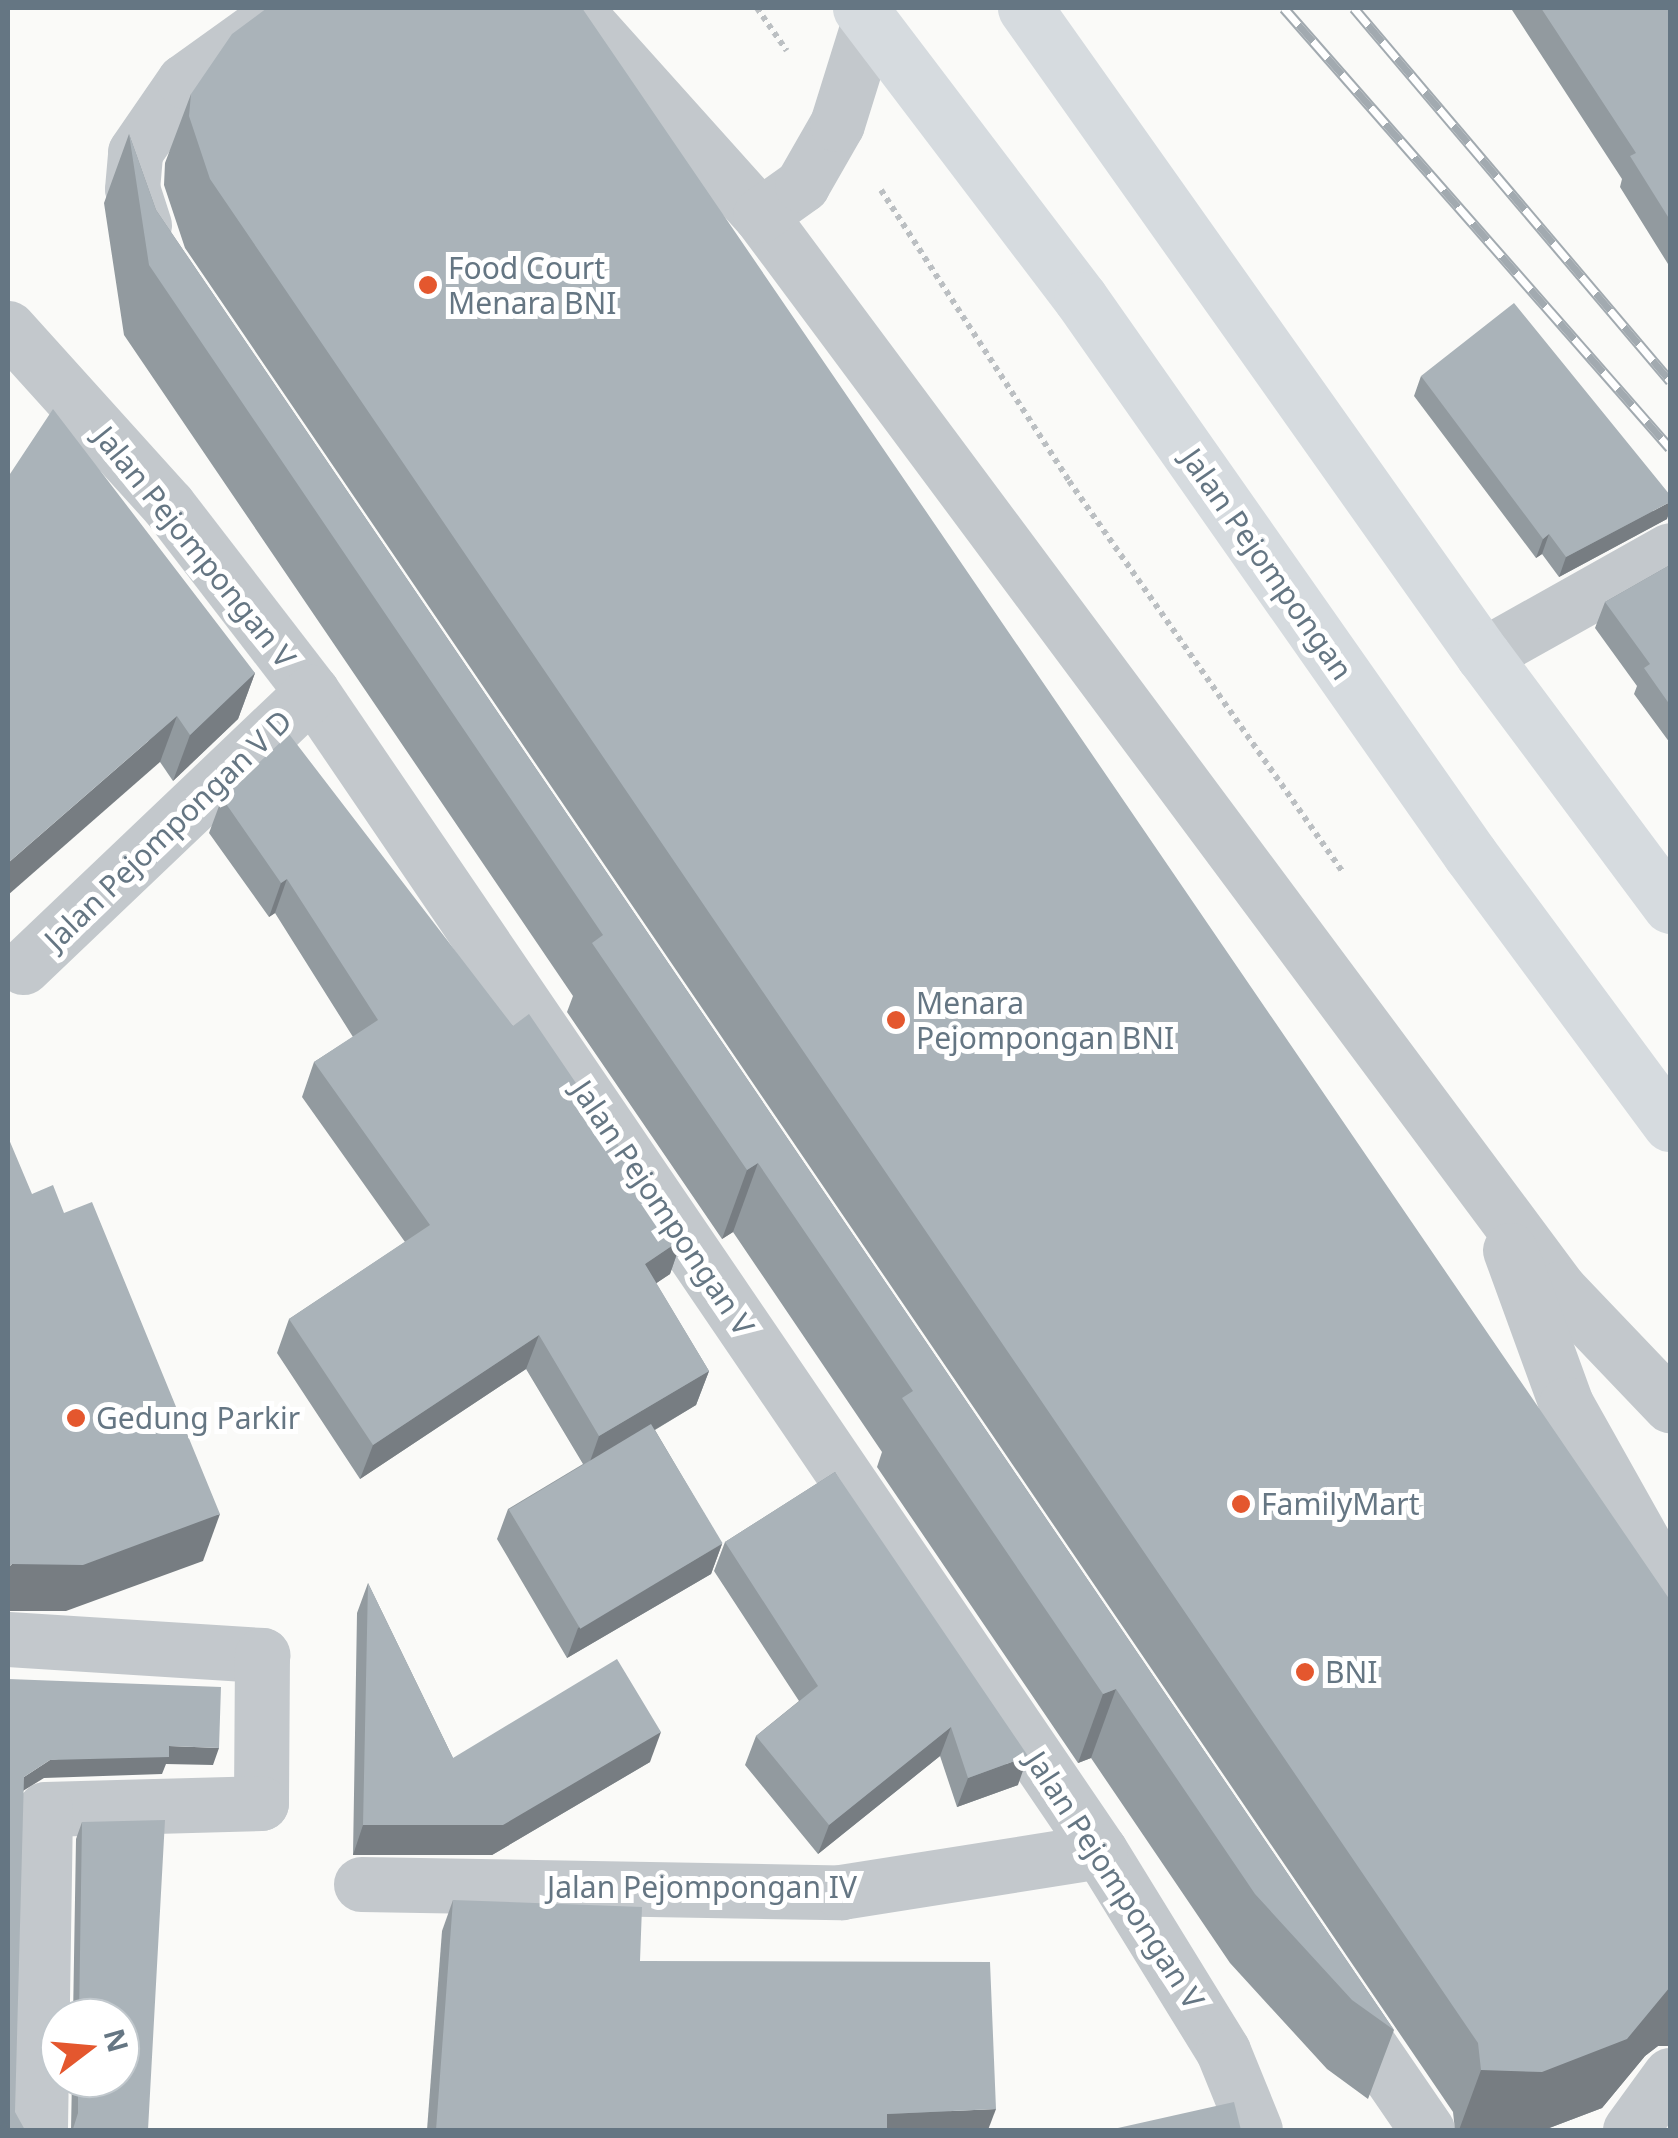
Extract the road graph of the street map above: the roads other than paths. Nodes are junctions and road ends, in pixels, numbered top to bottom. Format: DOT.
graph roads {
  1 [pos="286,8"];
  2 [pos="574,8"];
  3 [pos="1024,8"];
  4 [pos="864,14"];
  5 [pos="760,214"];
  6 [pos="168,278"];
  7 [pos="8,328"];
  8 [pos="1670,550"];
  9 [pos="1483,656"];
  10 [pos="312,692"];
  11 [pos="1670,906"];
  12 [pos="23,967"];
  13 [pos="1670,1124"];
  14 [pos="1491,1197"];
  15 [pos="1670,1406"];
  16 [pos="1670,1590"];
  17 [pos="8,1639"];
  18 [pos="1100,1851"];
  19 [pos="361,1884"];
  20 [pos="1304,1950"];
  21 [pos="1670,2075"];
  22 [pos="40,2130"];
  23 [pos="1255,2130"];
  24 [pos="1427,2130"];
  25 [pos="1630,2130"];
  1 -- 6 [label="street"];
  2 -- 5 [label="street"];
  3 -- 9 [label="main road"];
  4 -- 5 [label="street"];
  4 -- 13 [label="main road, Jalan Pejompongan"];
  5 -- 14 [label="street"];
  7 -- 10 [label="street, Jalan Pejompongan V"];
  8 -- 9 [label="street"];
  9 -- 11 [label="main road"];
  10 -- 12 [label="street, Jalan Pejompongan V D"];
  10 -- 18 [label="street, Jalan Pejompongan V"];
  14 -- 15 [label="street"];
  14 -- 16 [label="street"];
  17 -- 22 [label="street"];
  18 -- 19 [label="street, Jalan Pejompongan IV"];
  18 -- 23 [label="street, Jalan Pejompongan V"];
  20 -- 24 [label="street"];
  21 -- 25 [label="street"];
}
